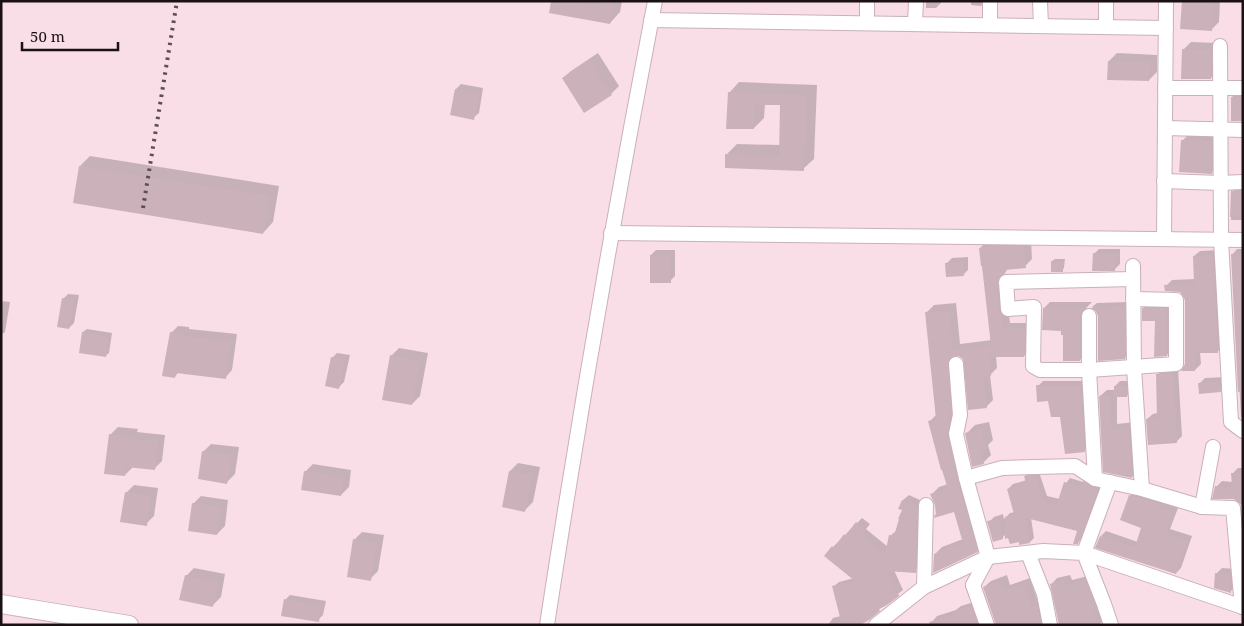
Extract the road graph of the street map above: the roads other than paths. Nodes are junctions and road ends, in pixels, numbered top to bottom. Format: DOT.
graph roads {
  1 [pos="655,1"];
  2 [pos="868,1"];
  3 [pos="916,1"];
  4 [pos="990,1"];
  5 [pos="1040,1"];
  6 [pos="1106,1"];
  7 [pos="1166,1"];
  8 [pos="651,20"];
  9 [pos="867,23"];
  10 [pos="914,24"];
  11 [pos="990,25"];
  12 [pos="1041,26"];
  13 [pos="1106,27"];
  14 [pos="1166,28"];
  15 [pos="1220,46"];
  16 [pos="1165,88"];
  17 [pos="1219,88"];
  18 [pos="1243,88"];
  19 [pos="1165,128"];
  20 [pos="1219,129"];
  21 [pos="1243,130"];
  22 [pos="1164,181"];
  23 [pos="1243,182"];
  24 [pos="1220,183"];
  25 [pos="611,233"];
  26 [pos="1164,239"];
  27 [pos="1221,240"];
  28 [pos="1243,240"];
  29 [pos="1134,299"];
  30 [pos="1089,316"];
  31 [pos="956,364"];
  32 [pos="1134,368"];
  33 [pos="1089,370"];
  34 [pos="1243,431"];
  35 [pos="1213,447"];
  36 [pos="966,478"];
  37 [pos="1095,479"];
  38 [pos="1110,482"];
  39 [pos="1142,489"];
  40 [pos="926,505"];
  41 [pos="1202,507"];
  42 [pos="1028,553"];
  43 [pos="1084,553"];
  44 [pos="988,557"];
  45 [pos="924,572"];
  46 [pos="944,578"];
  47 [pos="973,585"];
  48 [pos="924,588"];
  49 [pos="1,604"];
  50 [pos="1242,607"];
  51 [pos="129,625"];
  52 [pos="547,625"];
  53 [pos="876,625"];
  54 [pos="987,625"];
  55 [pos="1050,625"];
  56 [pos="1110,625"];
  1 -- 8 [label="street"];
  2 -- 9 [label="street"];
  3 -- 10 [label="street"];
  4 -- 11 [label="street"];
  5 -- 12 [label="street"];
  6 -- 13 [label="street"];
  7 -- 14 [label="street"];
  8 -- 9 [label="street"];
  8 -- 25 [label="street"];
  9 -- 10 [label="street"];
  10 -- 11 [label="street"];
  11 -- 12 [label="street"];
  12 -- 13 [label="street"];
  13 -- 14 [label="street"];
  14 -- 16 [label="street"];
  15 -- 17 [label="street"];
  16 -- 17 [label="street"];
  16 -- 19 [label="street"];
  17 -- 18 [label="street"];
  17 -- 20 [label="street"];
  19 -- 20 [label="street"];
  19 -- 22 [label="street"];
  20 -- 21 [label="street"];
  20 -- 24 [label="street"];
  22 -- 24 [label="street"];
  22 -- 26 [label="street"];
  23 -- 24 [label="street"];
  24 -- 27 [label="street"];
  25 -- 26 [label="street"];
  25 -- 52 [label="street"];
  26 -- 27 [label="street"];
  27 -- 28 [label="street"];
  27 -- 34 [label="street"];
  29 -- 32 [label="street"];
  29 -- 32 [label="street"];
  29 -- 33 [label="street"];
  30 -- 33 [label="street"];
  31 -- 36 [label="street"];
  32 -- 33 [label="street"];
  32 -- 39 [label="street"];
  33 -- 37 [label="street"];
  35 -- 41 [label="street"];
  36 -- 37 [label="street"];
  36 -- 44 [label="street"];
  37 -- 38 [label="street"];
  38 -- 39 [label="street"];
  38 -- 43 [label="street"];
  39 -- 41 [label="street"];
  40 -- 45 [label="street"];
  41 -- 50 [label="street"];
  42 -- 43 [label="street"];
  42 -- 44 [label="street"];
  42 -- 55 [label="street"];
  43 -- 50 [label="street"];
  43 -- 56 [label="street"];
  44 -- 46 [label="street"];
  44 -- 47 [label="street"];
  45 -- 46 [label="street"];
  45 -- 48 [label="street"];
  46 -- 47 [label="street"];
  46 -- 48 [label="street"];
  47 -- 54 [label="street"];
  48 -- 53 [label="street"];
  49 -- 51 [label="street"];
}
